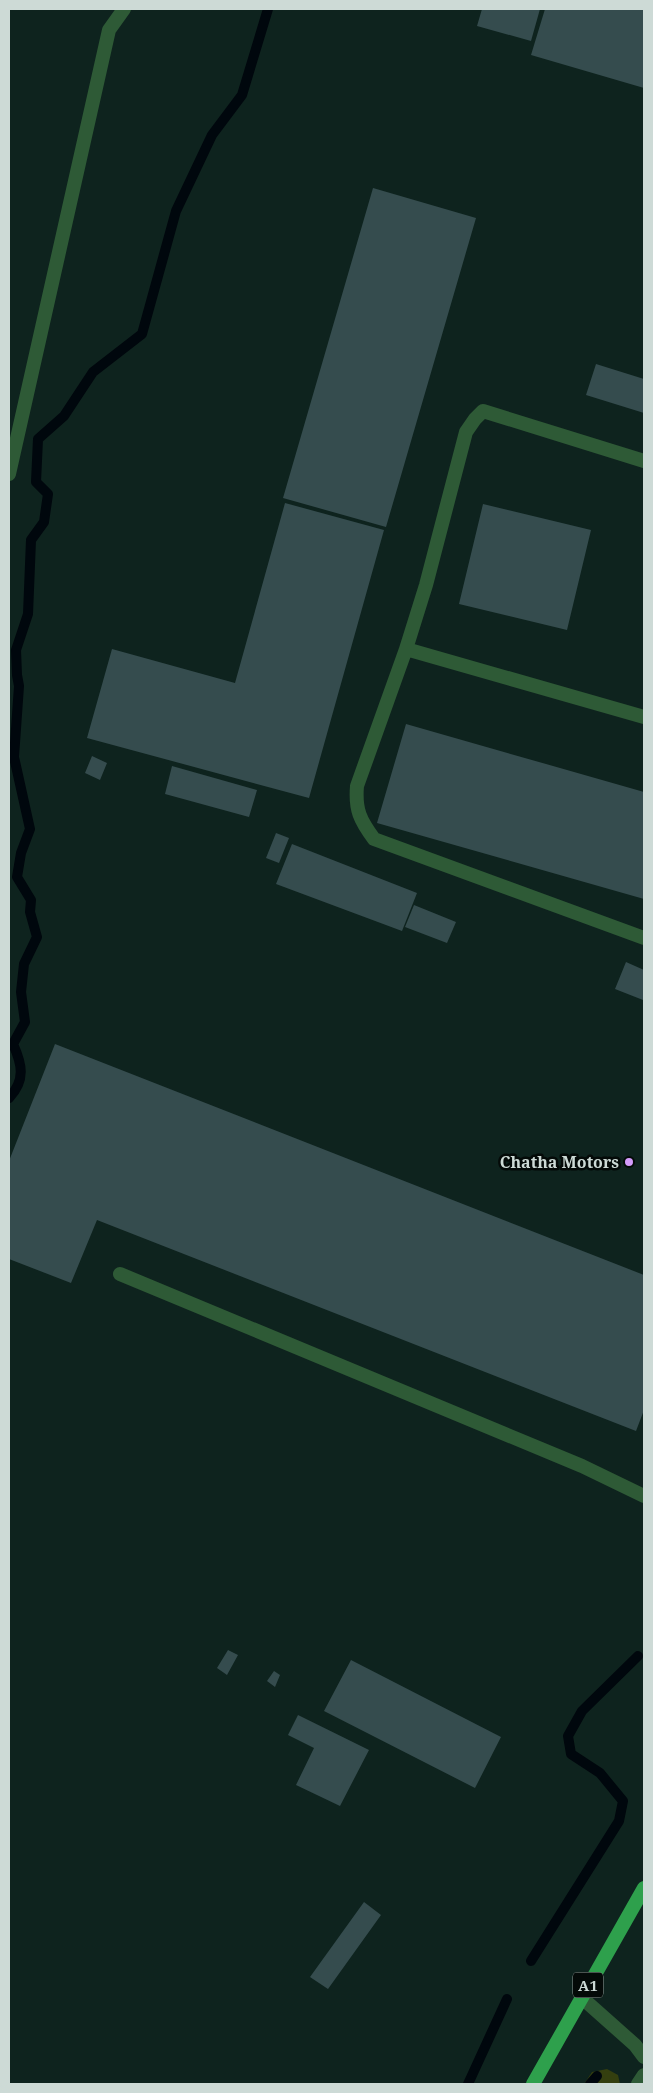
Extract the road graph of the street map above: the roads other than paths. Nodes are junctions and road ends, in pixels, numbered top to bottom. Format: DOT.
graph roads {
  1 [pos="124,9"];
  2 [pos="644,461"];
  3 [pos="9,474"];
  4 [pos="406,649"];
  5 [pos="644,717"];
  6 [pos="644,938"];
  7 [pos="120,1274"];
  8 [pos="644,1496"];
  9 [pos="644,1888"];
  10 [pos="640,1907"];
  11 [pos="581,1996"];
  12 [pos="644,2057"];
  13 [pos="644,2075"];
  14 [pos="533,2084"];
  15 [pos="638,2084"];
  1 -- 3 [label="lane"];
  2 -- 4 [label="lane"];
  4 -- 5 [label="lane"];
  4 -- 6 [label="lane"];
  7 -- 8 [label="lane"];
  9 -- 10 [label="highway, A1"];
  10 -- 11 [label="highway, A1"];
  11 -- 12 [label="lane"];
  11 -- 14 [label="highway, A1"];
  13 -- 15 [label="lane"];
}
